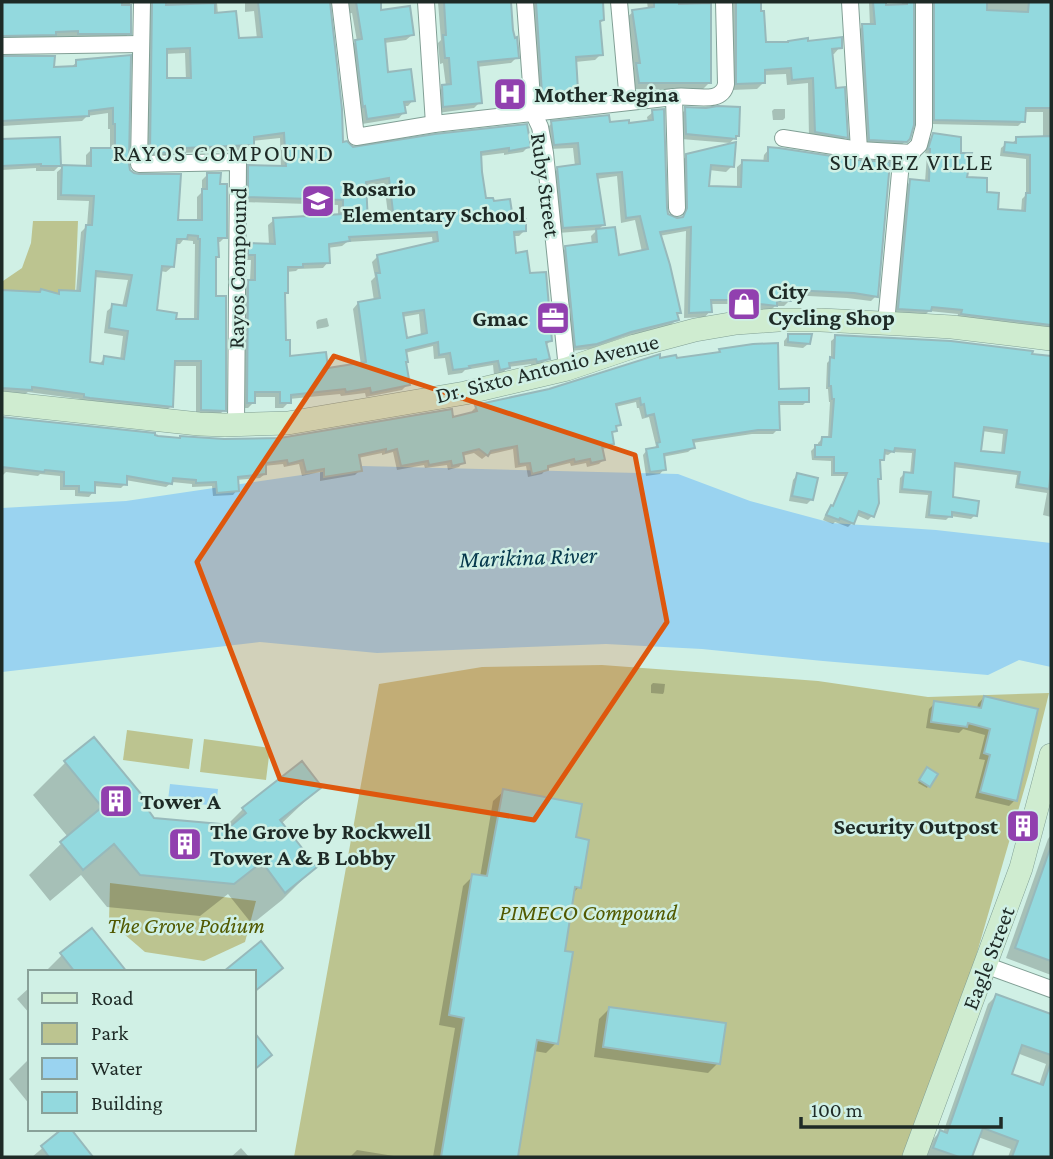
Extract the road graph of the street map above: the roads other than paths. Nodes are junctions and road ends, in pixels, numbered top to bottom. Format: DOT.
graph roads {
  1 [pos="142,2"];
  2 [pos="340,2"];
  3 [pos="426,2"];
  4 [pos="525,2"];
  5 [pos="619,2"];
  6 [pos="724,2"];
  7 [pos="849,2"];
  8 [pos="924,2"];
  9 [pos="141,44"];
  10 [pos="2,46"];
  11 [pos="674,97"];
  12 [pos="628,102"];
  13 [pos="533,112"];
  14 [pos="434,124"];
  15 [pos="783,138"];
  16 [pos="859,150"];
  17 [pos="912,153"];
  18 [pos="677,208"];
  19 [pos="886,323"];
  20 [pos="1051,339"];
  21 [pos="567,369"];
  22 [pos="2,403"];
  23 [pos="236,425"];
  24 [pos="1051,755"];
  25 [pos="985,965"];
  26 [pos="1051,989"];
  27 [pos="914,1157"];
  1 -- 9 [label="street, Rayos Compound"];
  2 -- 14 [label="street"];
  3 -- 14 [label="street"];
  4 -- 13 [label="street, Ruby Street"];
  5 -- 12 [label="street"];
  6 -- 11 [label="street"];
  7 -- 16 [label="street"];
  8 -- 17 [label="street"];
  9 -- 10 [label="street"];
  9 -- 23 [label="street, Rayos Compound"];
  11 -- 12 [label="street"];
  11 -- 18 [label="street"];
  12 -- 13 [label="street"];
  13 -- 14 [label="street"];
  13 -- 21 [label="street, Ruby Street"];
  15 -- 16 [label="street"];
  16 -- 17 [label="street"];
  17 -- 19 [label="street"];
  19 -- 20 [label="main road, Dr. Sixto Antonio Avenue"];
  19 -- 21 [label="main road, Dr. Sixto Antonio Avenue"];
  21 -- 23 [label="main road, Dr. Sixto Antonio Avenue"];
  22 -- 23 [label="main road, Dr. Sixto Antonio Avenue"];
  24 -- 25 [label="main road, Eagle Street"];
  25 -- 26 [label="street"];
  25 -- 27 [label="main road, Eagle Street"];
}
